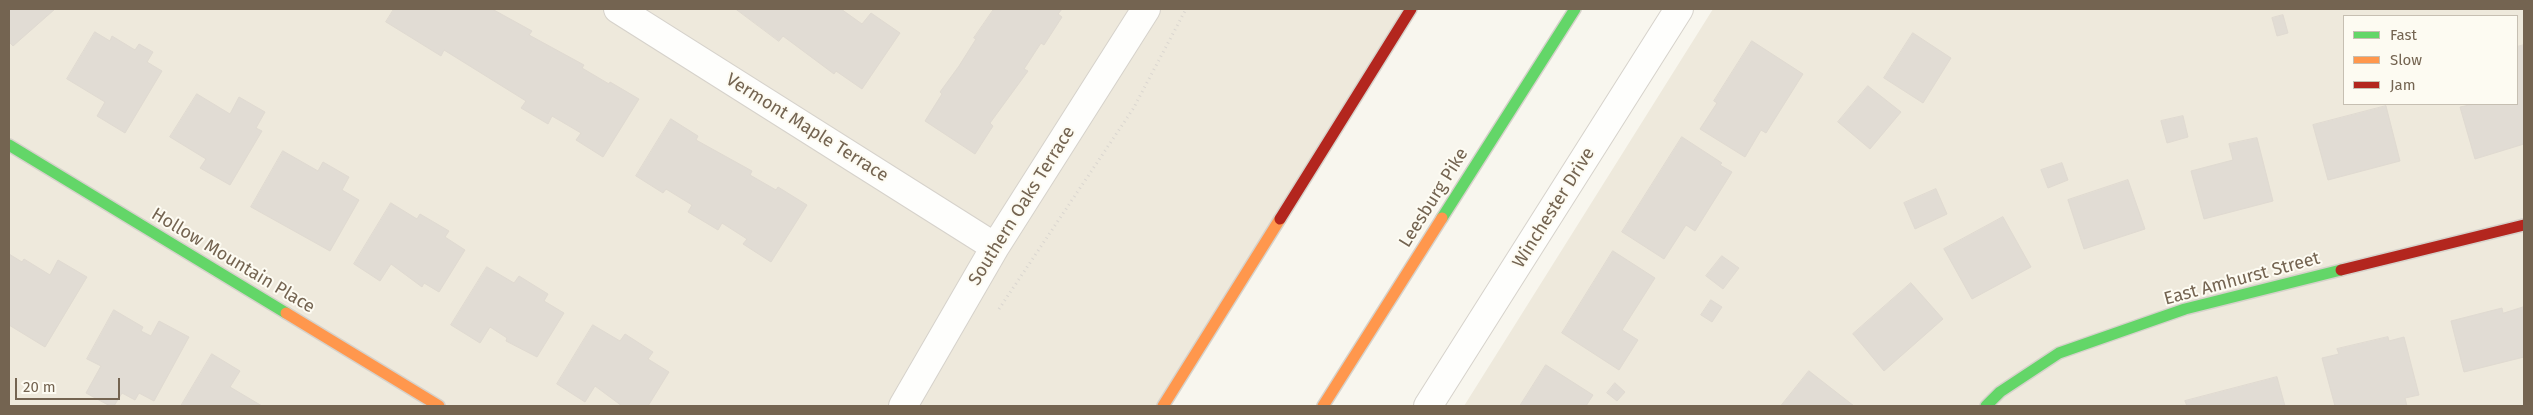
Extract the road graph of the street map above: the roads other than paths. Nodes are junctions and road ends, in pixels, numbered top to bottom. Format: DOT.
graph roads {
  1 [pos="618,9"];
  2 [pos="1146,9"];
  3 [pos="1411,9"];
  4 [pos="1575,9"];
  5 [pos="1679,9"];
  6 [pos="9,145"];
  7 [pos="2524,225"];
  8 [pos="995,247"];
  9 [pos="439,406"];
  10 [pos="903,406"];
  11 [pos="1163,406"];
  12 [pos="1323,406"];
  13 [pos="1428,406"];
  14 [pos="1986,406"];
  1 -- 8 [label="street, Vermont Maple Terrace"];
  2 -- 8 [label="street, Southern Oaks Terrace"];
  3 -- 11 [label="main road"];
  4 -- 12 [label="main road, Leesburg Pike"];
  5 -- 13 [label="street, Winchester Drive"];
  6 -- 9 [label="main road, Hollow Mountain Place"];
  7 -- 14 [label="main road, East Amhurst Street"];
  8 -- 10 [label="street, Southern Oaks Terrace"];
}
